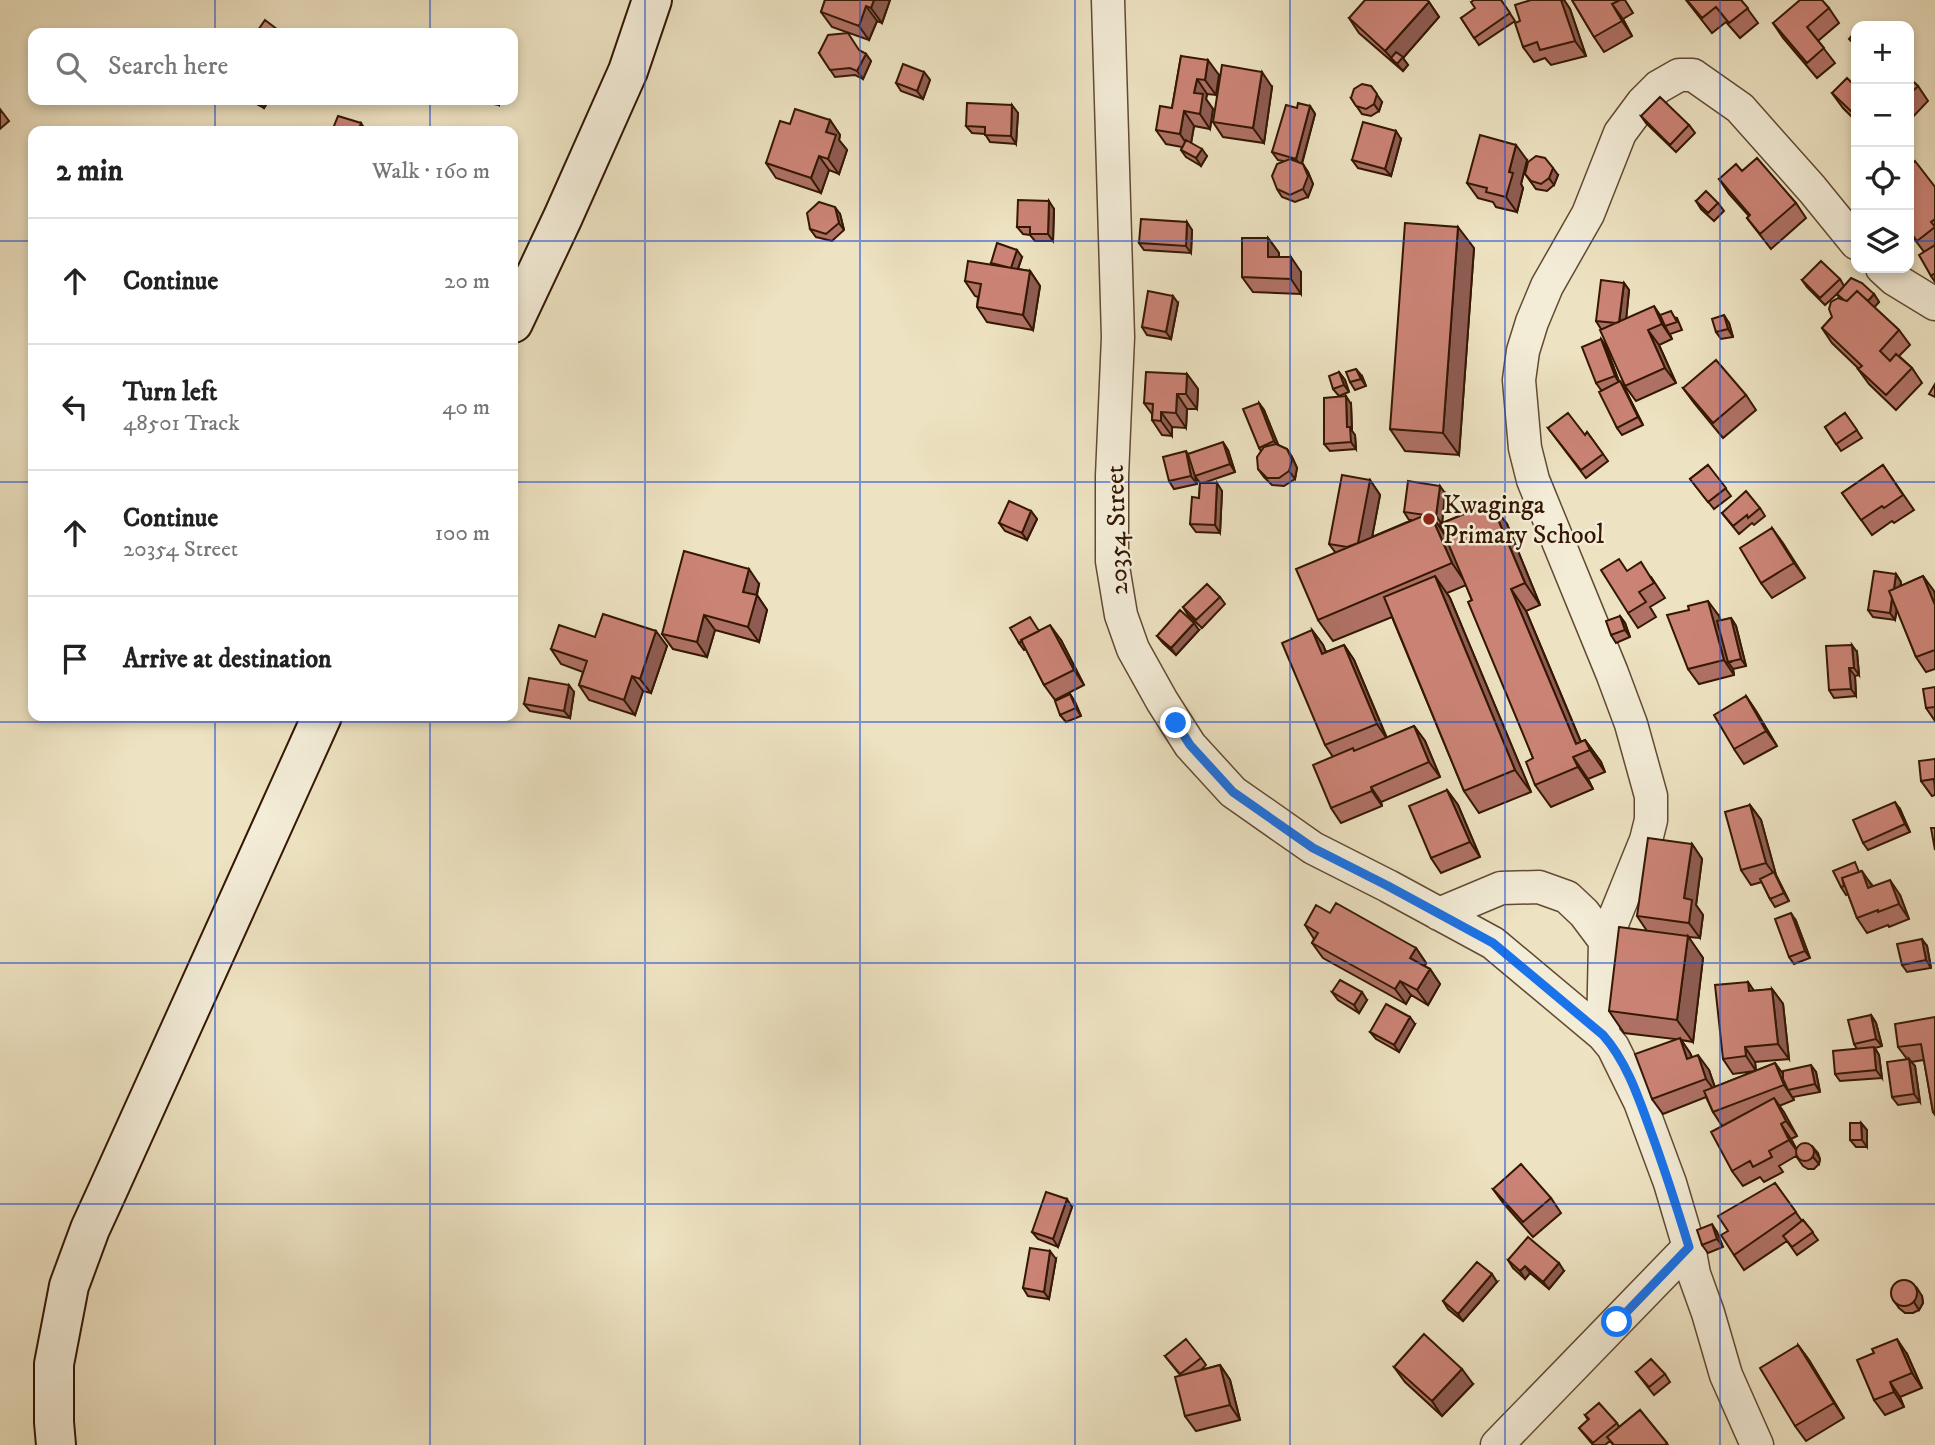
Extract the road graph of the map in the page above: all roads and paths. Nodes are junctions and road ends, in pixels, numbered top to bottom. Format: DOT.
graph roads {
  1 [pos="652,0"];
  2 [pos="1108,0"];
  3 [pos="1851,237"];
  4 [pos="1887,273"];
  5 [pos="1935,304"];
  6 [pos="518,312"];
  7 [pos="320,721"];
  8 [pos="1439,914"];
  9 [pos="1605,941"];
  10 [pos="1603,1035"];
  11 [pos="1689,1247"];
  12 [pos="57,1445"];
  13 [pos="1497,1445"];
  14 [pos="1757,1445"];
  1 -- 6 [label="street"];
  2 -- 8 [label="street, 20354 Street"];
  3 -- 9 [label="street"];
  4 -- 5 [label="street"];
  7 -- 12 [label="street"];
  8 -- 9 [label="street"];
  8 -- 10 [label="street, 20354 Street"];
  9 -- 10 [label="street"];
  10 -- 11 [label="street, 20354 Street"];
  11 -- 13 [label="street"];
  11 -- 14 [label="street, 20354 Street"];
}
